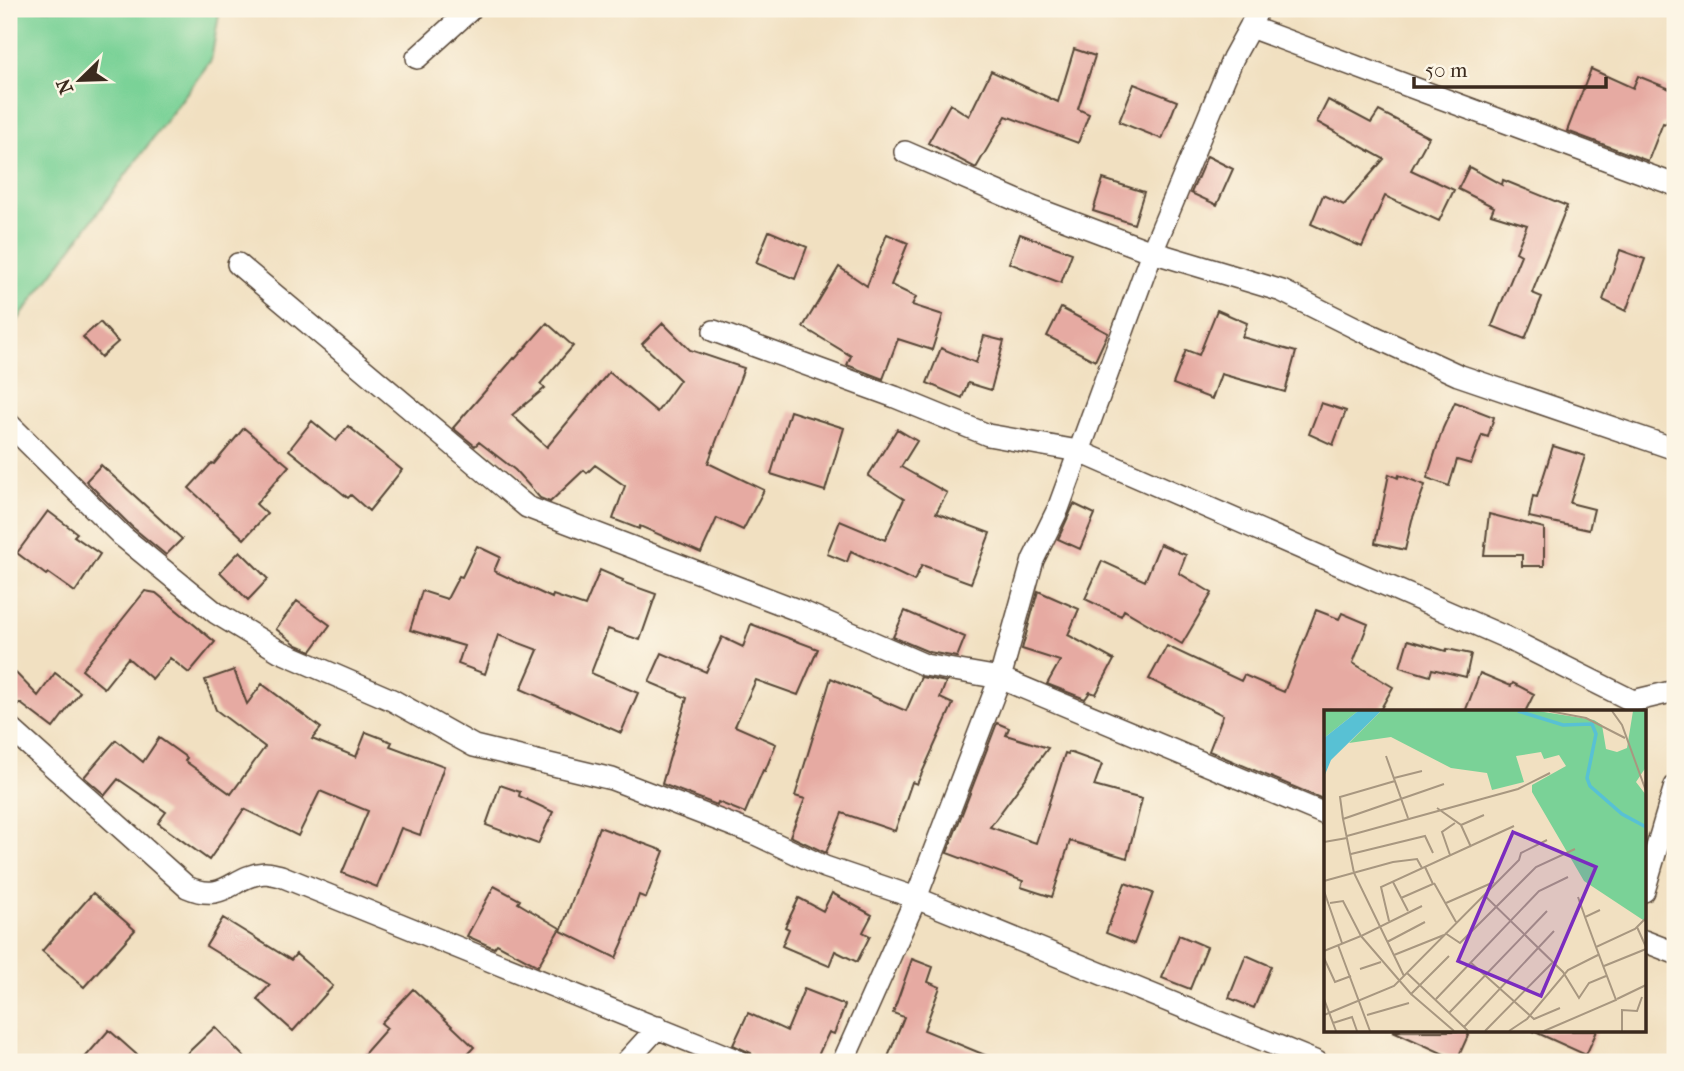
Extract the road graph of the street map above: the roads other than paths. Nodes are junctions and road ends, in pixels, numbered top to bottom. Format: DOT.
graph roads {
  1 [pos="471,9"];
  2 [pos="1254,18"];
  3 [pos="417,58"];
  4 [pos="905,152"];
  5 [pos="1675,185"];
  6 [pos="1152,252"];
  7 [pos="238,264"];
  8 [pos="714,331"];
  9 [pos="9,424"];
  10 [pos="1675,449"];
  11 [pos="1078,451"];
  12 [pos="1000,678"];
  13 [pos="1675,691"];
  14 [pos="9,727"];
  15 [pos="1675,786"];
  16 [pos="1324,814"];
  17 [pos="1646,884"];
  18 [pos="916,898"];
  19 [pos="1646,943"];
  20 [pos="1675,953"];
  21 [pos="658,1027"];
  22 [pos="639,1058"];
  23 [pos="741,1062"];
  24 [pos="843,1062"];
  25 [pos="1317,1062"];
  1 -- 3 [label="street"];
  2 -- 5 [label="street"];
  2 -- 6 [label="street"];
  4 -- 6 [label="street"];
  6 -- 10 [label="street"];
  6 -- 11 [label="street"];
  7 -- 12 [label="street"];
  8 -- 11 [label="street"];
  9 -- 18 [label="street"];
  11 -- 12 [label="street"];
  11 -- 13 [label="street"];
  12 -- 16 [label="street"];
  12 -- 18 [label="street"];
  14 -- 21 [label="street"];
  15 -- 17 [label="street"];
  18 -- 24 [label="street"];
  18 -- 25 [label="street"];
  19 -- 20 [label="street"];
  21 -- 22 [label="street"];
  21 -- 23 [label="street"];
}
